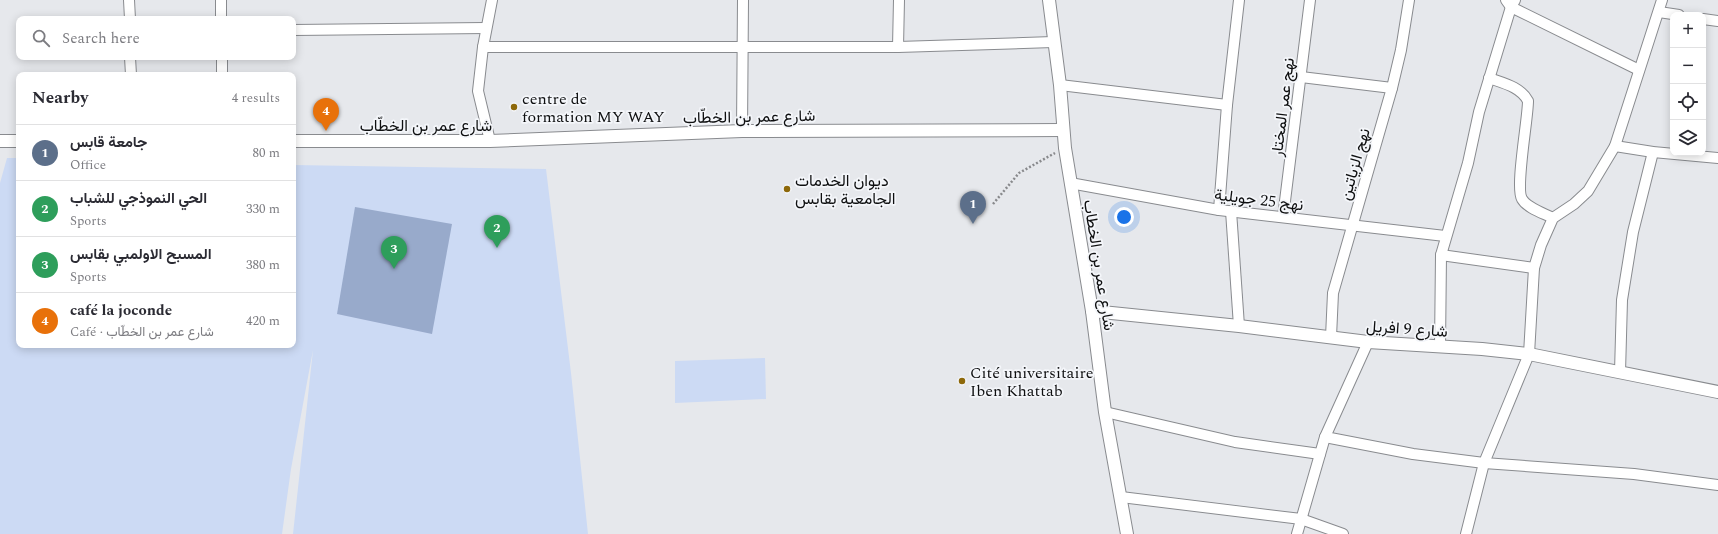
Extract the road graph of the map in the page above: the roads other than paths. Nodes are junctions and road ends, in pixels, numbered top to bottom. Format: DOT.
graph roads {
  1 [pos="129,0"];
  2 [pos="221,0"];
  3 [pos="492,0"];
  4 [pos="743,0"];
  5 [pos="899,0"];
  6 [pos="1049,0"];
  7 [pos="1239,0"];
  8 [pos="1310,0"];
  9 [pos="1409,0"];
  10 [pos="1662,0"];
  11 [pos="1511,2"];
  12 [pos="1659,12"];
  13 [pos="1670,14"];
  14 [pos="130,16"];
  15 [pos="221,16"];
  16 [pos="1706,19"];
  17 [pos="1718,21"];
  18 [pos="486,28"];
  19 [pos="296,30"];
  20 [pos="1053,42"];
  21 [pos="898,46"];
  22 [pos="483,47"];
  23 [pos="742,48"];
  24 [pos="130,60"];
  25 [pos="222,60"];
  26 [pos="1639,70"];
  27 [pos="130,72"];
  28 [pos="222,72"];
  29 [pos="1301,77"];
  30 [pos="1489,78"];
  31 [pos="1060,85"];
  32 [pos="1392,88"];
  33 [pos="1227,105"];
  34 [pos="1062,130"];
  35 [pos="742,131"];
  36 [pos="0,141"];
  37 [pos="16,141"];
  38 [pos="296,141"];
  39 [pos="490,141"];
  40 [pos="1615,146"];
  41 [pos="1653,152"];
  42 [pos="1718,158"];
  43 [pos="1070,183"];
  44 [pos="1219,210"];
  45 [pos="1231,211"];
  46 [pos="1283,217"];
  47 [pos="1553,218"];
  48 [pos="1351,226"];
  49 [pos="1445,236"];
  50 [pos="1441,255"];
  51 [pos="1534,268"];
  52 [pos="1092,310"];
  53 [pos="1239,326"];
  54 [pos="1331,337"];
  55 [pos="1368,342"];
  56 [pos="1440,347"];
  57 [pos="1529,354"];
  58 [pos="1620,372"];
  59 [pos="1718,392"];
  60 [pos="1105,412"];
  61 [pos="1325,437"];
  62 [pos="1320,454"];
  63 [pos="1484,463"];
  64 [pos="1718,485"];
  65 [pos="1121,497"];
  66 [pos="1301,519"];
  67 [pos="1127,534"];
  68 [pos="1297,534"];
  69 [pos="1343,534"];
  70 [pos="1466,534"];
  1 -- 14 [label="street"];
  2 -- 15 [label="street"];
  3 -- 18 [label="street"];
  4 -- 23 [label="street"];
  5 -- 21 [label="street"];
  6 -- 20 [label="street, شارع عمر بن الخطاب"];
  7 -- 33 [label="street"];
  8 -- 29 [label="street, نهج عمر المختار"];
  9 -- 32 [label="street, نهج الزياتين"];
  10 -- 12 [label="street"];
  11 -- 26 [label="street"];
  11 -- 30 [label="street"];
  12 -- 13 [label="street"];
  12 -- 26 [label="street"];
  16 -- 17 [label="street"];
  18 -- 19 [label="street"];
  18 -- 22 [label="street"];
  20 -- 21 [label="street"];
  20 -- 31 [label="street, شارع عمر بن الخطاب"];
  21 -- 23 [label="street"];
  22 -- 23 [label="street"];
  22 -- 39 [label="street"];
  23 -- 35 [label="street"];
  24 -- 27 [label="street"];
  25 -- 28 [label="street"];
  26 -- 40 [label="street"];
  29 -- 32 [label="street"];
  29 -- 46 [label="street, نهج عمر المختار"];
  30 -- 47 [label="street"];
  30 -- 49 [label="street"];
  31 -- 33 [label="street"];
  31 -- 34 [label="street, شارع عمر بن الخطاب"];
  32 -- 48 [label="street, نهج الزياتين"];
  33 -- 44 [label="street"];
  34 -- 35 [label="street, شارع عمر بن الخطّاب"];
  34 -- 43 [label="street, شارع عمر بن الخطاب"];
  35 -- 39 [label="street, شارع عمر بن الخطّاب"];
  36 -- 37 [label="street"];
  38 -- 39 [label="street, شارع عمر بن الخطّاب"];
  40 -- 41 [label="street"];
  40 -- 47 [label="street"];
  41 -- 42 [label="street"];
  41 -- 58 [label="street"];
  43 -- 44 [label="street, نهج 25 جويلية"];
  43 -- 52 [label="street, شارع عمر بن الخطاب"];
  44 -- 45 [label="street, نهج 25 جويلية"];
  45 -- 46 [label="street, نهج 25 جويلية"];
  45 -- 53 [label="street"];
  46 -- 48 [label="street, نهج 25 جويلية"];
  47 -- 51 [label="street"];
  48 -- 49 [label="street, نهج 25 جويلية"];
  48 -- 54 [label="street, نهج الزياتين"];
  49 -- 50 [label="street"];
  50 -- 51 [label="street"];
  50 -- 56 [label="street"];
  51 -- 57 [label="street"];
  52 -- 53 [label="street, شارع 9 افريل"];
  52 -- 60 [label="street, شارع عمر بن الخطاب"];
  53 -- 54 [label="street, شارع 9 افريل"];
  54 -- 55 [label="street, شارع 9 افريل"];
  55 -- 56 [label="street, شارع 9 افريل"];
  55 -- 61 [label="street"];
  56 -- 57 [label="street, شارع 9 افريل"];
  57 -- 58 [label="street, شارع 9 افريل"];
  57 -- 63 [label="street"];
  58 -- 59 [label="street, شارع 9 افريل"];
  60 -- 62 [label="street"];
  60 -- 65 [label="street, شارع عمر بن الخطاب"];
  61 -- 62 [label="street"];
  61 -- 63 [label="street"];
  62 -- 66 [label="street"];
  63 -- 64 [label="street"];
  63 -- 70 [label="street"];
  65 -- 66 [label="street"];
  65 -- 67 [label="street, شارع عمر بن الخطاب"];
  66 -- 68 [label="street"];
  66 -- 69 [label="street"];
}
